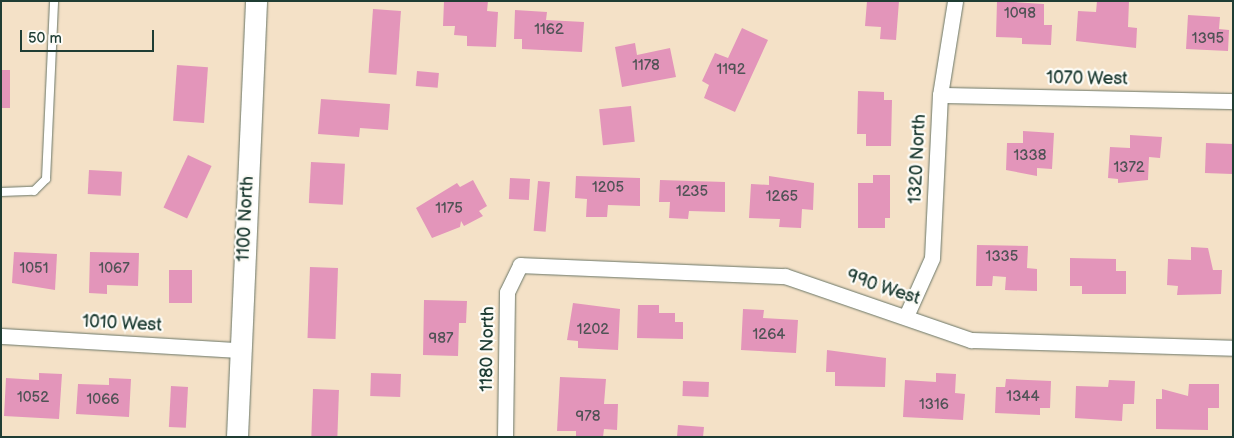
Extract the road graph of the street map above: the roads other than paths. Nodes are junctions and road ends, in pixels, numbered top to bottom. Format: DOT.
graph roads {
  1 [pos="54,1"];
  2 [pos="256,1"];
  3 [pos="955,1"];
  4 [pos="940,95"];
  5 [pos="1233,101"];
  6 [pos="1,192"];
  7 [pos="520,265"];
  8 [pos="907,314"];
  9 [pos="1,336"];
  10 [pos="1233,348"];
  11 [pos="240,350"];
  12 [pos="237,437"];
  13 [pos="505,437"];
  1 -- 6 [label="lane"];
  2 -- 11 [label="main road, 1100 North"];
  3 -- 4 [label="street, 1320 North"];
  4 -- 5 [label="street, 1070 West"];
  4 -- 8 [label="street, 1320 North"];
  7 -- 8 [label="street, 990 West"];
  7 -- 13 [label="street, 1180 North"];
  8 -- 10 [label="street, 990 West"];
  9 -- 11 [label="street, 1010 West"];
  11 -- 12 [label="main road, 1100 North"];
}
